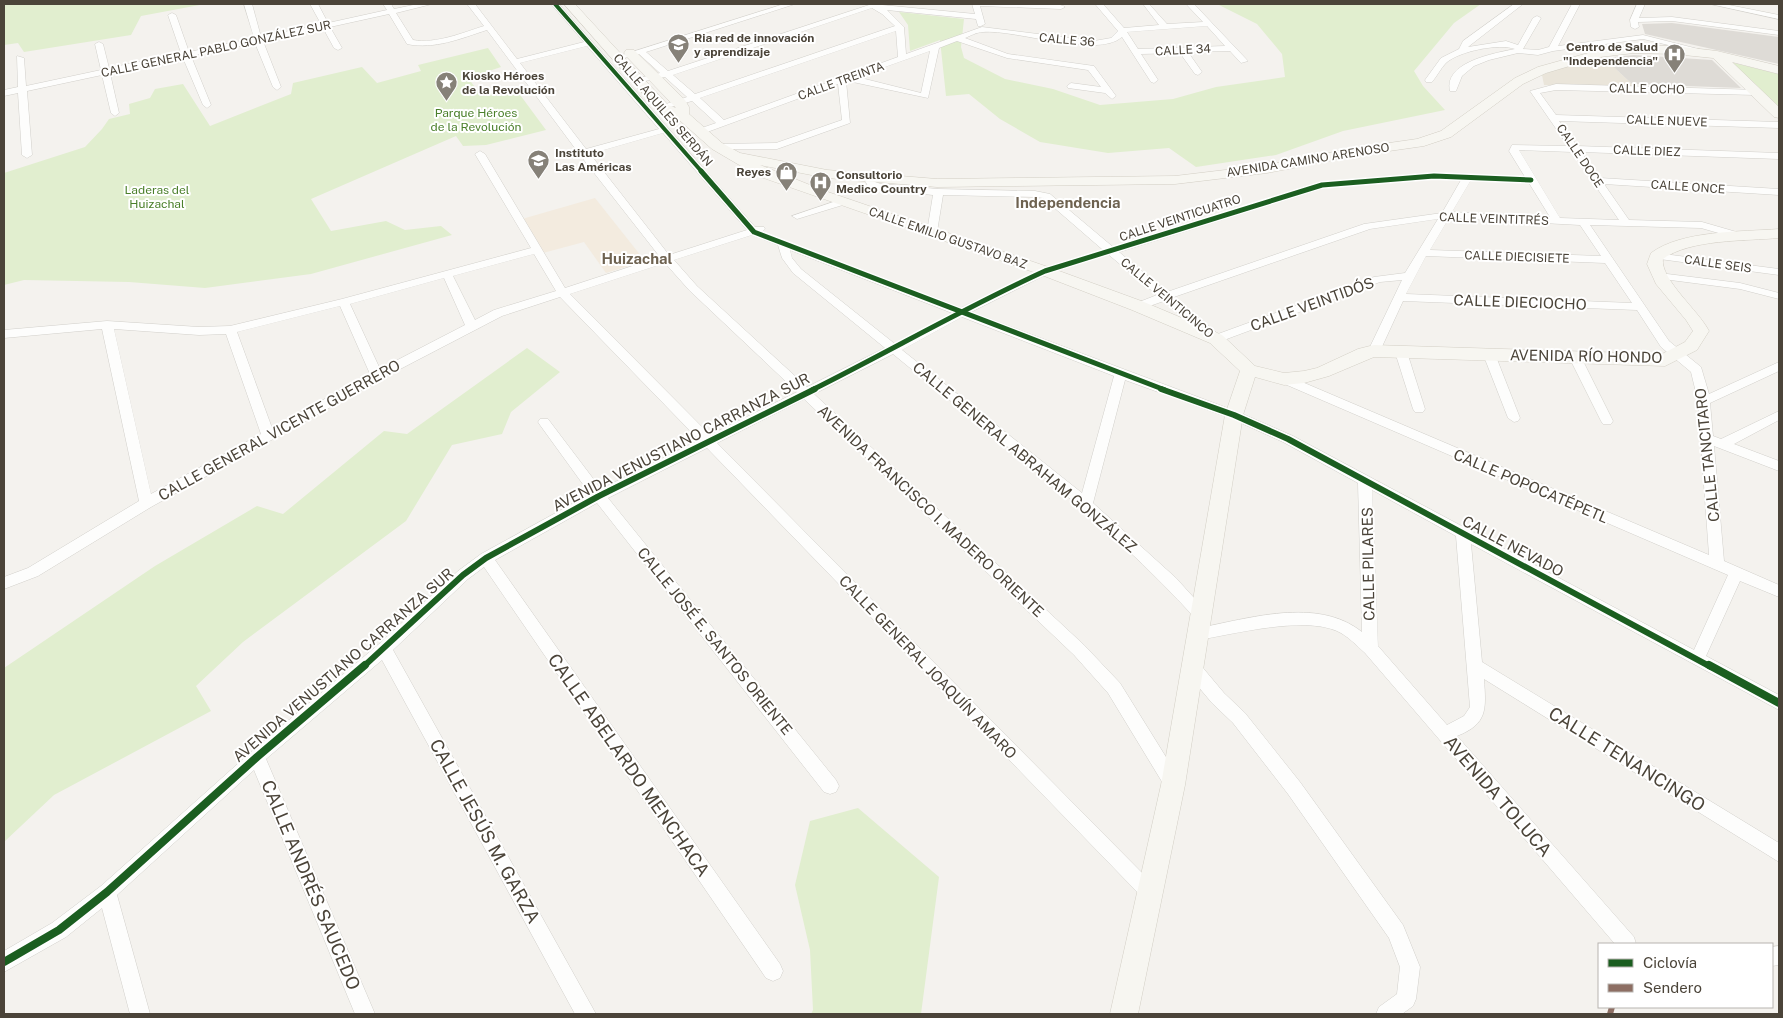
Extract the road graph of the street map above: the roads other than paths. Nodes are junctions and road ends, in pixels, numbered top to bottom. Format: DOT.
graph roads {
  1 [pos="248,4"];
  2 [pos="314,4"];
  3 [pos="428,4"];
  4 [pos="471,4"];
  5 [pos="555,4"];
  6 [pos="569,4"];
  7 [pos="586,4"];
  8 [pos="791,4"];
  9 [pos="1099,4"];
  10 [pos="1190,4"];
  11 [pos="1520,4"];
  12 [pos="1576,4"];
  13 [pos="1641,4"];
  14 [pos="1714,4"];
  15 [pos="872,6"];
  16 [pos="1146,6"];
  17 [pos="1061,7"];
  18 [pos="389,8"];
  19 [pos="172,15"];
  20 [pos="979,17"];
  21 [pos="1779,17"];
  22 [pos="1537,18"];
  23 [pos="1634,20"];
  24 [pos="1208,24"];
  25 [pos="325,26"];
  26 [pos="1164,26"];
  27 [pos="900,27"];
  28 [pos="490,28"];
  29 [pos="982,29"];
  30 [pos="1122,31"];
  31 [pos="1779,33"];
  32 [pos="1643,37"];
  33 [pos="957,38"];
  34 [pos="258,40"];
  35 [pos="99,44"];
  36 [pos="590,44"];
  37 [pos="935,46"];
  38 [pos="338,48"];
  39 [pos="1231,48"];
  40 [pos="1519,49"];
  41 [pos="1552,49"];
  42 [pos="1182,50"];
  43 [pos="1462,51"];
  44 [pos="636,52"];
  45 [pos="1135,52"];
  46 [pos="186,55"];
  47 [pos="1717,55"];
  48 [pos="20,58"];
  49 [pos="617,58"];
  50 [pos="902,58"];
  51 [pos="1244,61"];
  52 [pos="515,62"];
  53 [pos="1779,70"];
  54 [pos="106,72"];
  55 [pos="1198,72"];
  56 [pos="666,74"];
  57 [pos="654,77"];
  58 [pos="845,79"];
  59 [pos="1154,80"];
  60 [pos="1428,80"];
  61 [pos="638,81"];
  62 [pos="1071,86"];
  63 [pos="276,87"];
  64 [pos="23,89"];
  65 [pos="1453,89"];
  66 [pos="1538,89"];
  67 [pos="1756,92"];
  68 [pos="4,93"];
  69 [pos="693,98"];
  70 [pos="207,105"];
  71 [pos="681,109"];
  72 [pos="115,113"];
  73 [pos="1779,114"];
  74 [pos="1555,118"];
  75 [pos="723,124"];
  76 [pos="1779,125"];
  77 [pos="664,130"];
  78 [pos="699,132"];
  79 [pos="717,146"];
  80 [pos="1574,149"];
  81 [pos="583,153"];
  82 [pos="480,154"];
  83 [pos="27,155"];
  84 [pos="736,156"];
  85 [pos="1779,156"];
  86 [pos="1468,177"];
  87 [pos="869,178"];
  88 [pos="1531,180"];
  89 [pos="1596,181"];
  90 [pos="938,192"];
  91 [pos="1779,192"];
  92 [pos="842,202"];
  93 [pos="1446,215"];
  94 [pos="797,216"];
  95 [pos="1557,221"];
  96 [pos="1583,222"];
  97 [pos="1627,224"];
  98 [pos="766,227"];
  99 [pos="754,232"];
  100 [pos="932,232"];
  101 [pos="1779,234"];
  102 [pos="1742,237"];
  103 [pos="783,244"];
  104 [pos="535,250"];
  105 [pos="1112,252"];
  106 [pos="1424,253"];
  107 [pos="1656,256"];
  108 [pos="666,258"];
  109 [pos="1610,260"];
  110 [pos="1045,271"];
  111 [pos="1779,272"];
  112 [pos="447,274"];
  113 [pos="1410,276"];
  114 [pos="1659,276"];
  115 [pos="562,292"];
  116 [pos="1779,296"];
  117 [pos="1165,297"];
  118 [pos="1400,298"];
  119 [pos="344,302"];
  120 [pos="1138,306"];
  121 [pos="1641,307"];
  122 [pos="962,312"];
  123 [pos="107,325"];
  124 [pos="471,325"];
  125 [pos="230,330"];
  126 [pos="4,334"];
  127 [pos="1216,339"];
  128 [pos="894,349"];
  129 [pos="1374,351"];
  130 [pos="1401,352"];
  131 [pos="1488,354"];
  132 [pos="1676,354"];
  133 [pos="1575,357"];
  134 [pos="1779,366"];
  135 [pos="1249,370"];
  136 [pos="1121,374"];
  137 [pos="377,376"];
  138 [pos="1284,379"];
  139 [pos="804,393"];
  140 [pos="1704,401"];
  141 [pos="1419,409"];
  142 [pos="1234,415"];
  143 [pos="1779,415"];
  144 [pos="1514,418"];
  145 [pos="1607,421"];
  146 [pos="544,422"];
  147 [pos="268,436"];
  148 [pos="1708,439"];
  149 [pos="708,441"];
  150 [pos="1721,445"];
  151 [pos="1779,466"];
  152 [pos="1366,480"];
  153 [pos="599,496"];
  154 [pos="146,503"];
  155 [pos="1086,504"];
  156 [pos="1463,534"];
  157 [pos="486,558"];
  158 [pos="1717,566"];
  159 [pos="1736,574"];
  160 [pos="4,575"];
  161 [pos="4,583"];
  162 [pos="1779,592"];
  163 [pos="1200,614"];
  164 [pos="1198,634"];
  165 [pos="1370,648"];
  166 [pos="384,649"];
  167 [pos="1698,658"];
  168 [pos="1475,666"];
  169 [pos="1192,667"];
  170 [pos="1779,703"];
  171 [pos="1444,733"];
  172 [pos="257,756"];
  173 [pos="1173,785"];
  174 [pos="830,786"];
  175 [pos="1779,853"];
  176 [pos="107,892"];
  177 [pos="1149,892"];
  178 [pos="1625,943"];
  179 [pos="4,962"];
  180 [pos="773,972"];
  181 [pos="140,1014"];
  182 [pos="365,1014"];
  183 [pos="586,1014"];
  184 [pos="1124,1014"];
  185 [pos="1386,1014"];
  1 -- 34 [label="street"];
  2 -- 25 [label="street"];
  3 -- 18 [label="street, CALLE GENERAL PABLO GONZÁLEZ SUR"];
  4 -- 28 [label="street"];
  5 -- 36 [label="street, CALLE AQUILES SERDÁN"];
  6 -- 49 [label="main road"];
  7 -- 44 [label="main road, AVENIDA CAMINO ARENOSO"];
  8 -- 44 [label="street"];
  9 -- 30 [label="street"];
  10 -- 24 [label="street"];
  11 -- 43 [label="street"];
  12 -- 41 [label="street"];
  13 -- 23 [label="street"];
  14 -- 21 [label="street"];
  15 -- 20 [label="street"];
  15 -- 27 [label="street"];
  15 -- 56 [label="street"];
  16 -- 26 [label="street"];
  17 -- 20 [label="street"];
  18 -- 25 [label="street, CALLE GENERAL PABLO GONZÁLEZ SUR"];
  18 -- 28 [label="street"];
  19 -- 46 [label="street"];
  20 -- 29 [label="street"];
  22 -- 40 [label="street"];
  23 -- 31 [label="street"];
  23 -- 32 [label="street"];
  24 -- 26 [label="street, CALLE 36"];
  24 -- 39 [label="street"];
  25 -- 34 [label="street, CALLE GENERAL PABLO GONZÁLEZ SUR"];
  25 -- 38 [label="street"];
  26 -- 30 [label="street, CALLE 36"];
  27 -- 50 [label="street"];
  27 -- 69 [label="street"];
  28 -- 52 [label="street"];
  29 -- 30 [label="street, CALLE 36"];
  29 -- 33 [label="street, CALLE TREINTA"];
  30 -- 45 [label="street"];
  32 -- 41 [label="street"];
  32 -- 47 [label="street"];
  33 -- 37 [label="street, CALLE TREINTA"];
  33 -- 62 [label="street"];
  34 -- 46 [label="street, CALLE GENERAL PABLO GONZÁLEZ SUR"];
  34 -- 63 [label="street"];
  35 -- 54 [label="street"];
  36 -- 52 [label="street"];
  36 -- 77 [label="street, CALLE AQUILES SERDÁN"];
  37 -- 50 [label="street, CALLE TREINTA"];
  37 -- 58 [label="street"];
  39 -- 42 [label="street, CALLE 34"];
  39 -- 51 [label="street"];
  40 -- 41 [label="street"];
  40 -- 43 [label="street"];
  40 -- 65 [label="street"];
  42 -- 45 [label="street, CALLE 34"];
  42 -- 55 [label="street"];
  43 -- 60 [label="street"];
  44 -- 49 [label="street"];
  44 -- 56 [label="street"];
  44 -- 57 [label="main road, AVENIDA CAMINO ARENOSO"];
  45 -- 59 [label="street"];
  46 -- 54 [label="street, CALLE GENERAL PABLO GONZÁLEZ SUR"];
  46 -- 70 [label="street"];
  47 -- 53 [label="main road, AVENIDA CAMINO ARENOSO"];
  47 -- 67 [label="main road"];
  47 -- 87 [label="main road, AVENIDA CAMINO ARENOSO"];
  48 -- 64 [label="street"];
  49 -- 61 [label="main road"];
  50 -- 58 [label="street, CALLE TREINTA"];
  52 -- 81 [label="street"];
  54 -- 64 [label="street, CALLE GENERAL PABLO GONZÁLEZ SUR"];
  54 -- 72 [label="street"];
  56 -- 57 [label="street"];
  56 -- 69 [label="street"];
  57 -- 61 [label="street"];
  57 -- 71 [label="main road, AVENIDA CAMINO ARENOSO"];
  58 -- 75 [label="street, CALLE TREINTA"];
  58 -- 79 [label="street"];
  61 -- 71 [label="main road"];
  64 -- 68 [label="street, CALLE GENERAL PABLO GONZÁLEZ SUR"];
  64 -- 83 [label="street"];
  66 -- 67 [label="street, CALLE OCHO"];
  66 -- 74 [label="street, CALLE DOCE"];
  67 -- 73 [label="main road"];
  69 -- 71 [label="street"];
  69 -- 75 [label="street"];
  71 -- 78 [label="main road, AVENIDA CAMINO ARENOSO"];
  74 -- 76 [label="street, CALLE NUEVE"];
  74 -- 80 [label="street, CALLE DOCE"];
  75 -- 78 [label="street, CALLE TREINTA"];
  77 -- 81 [label="street"];
  77 -- 99 [label="street, CALLE AQUILES SERDÁN"];
  78 -- 79 [label="main road, AVENIDA CAMINO ARENOSO"];
  79 -- 84 [label="main road, AVENIDA CAMINO ARENOSO"];
  80 -- 85 [label="street, CALLE DIEZ"];
  80 -- 88 [label="street, CALLE DIEZ"];
  80 -- 89 [label="street, CALLE DOCE"];
  81 -- 108 [label="street"];
  82 -- 104 [label="street, CALLE GENERAL JOAQUÍN AMARO"];
  84 -- 87 [label="main road, AVENIDA CAMINO ARENOSO"];
  84 -- 92 [label="main road, CALLE EMILIO GUSTAVO BAZ"];
  86 -- 88 [label="street, CALLE VEINTICUATRO"];
  86 -- 93 [label="street"];
  86 -- 105 [label="street, CALLE VEINTICUATRO"];
  87 -- 90 [label="street"];
  88 -- 95 [label="street"];
  89 -- 91 [label="street, CALLE ONCE"];
  89 -- 97 [label="street, CALLE DOCE"];
  90 -- 100 [label="street"];
  90 -- 105 [label="street, CALLE VEINTICINCO"];
  92 -- 94 [label="street"];
  92 -- 100 [label="main road, CALLE EMILIO GUSTAVO BAZ"];
  93 -- 95 [label="street, CALLE VEINTITRÉS"];
  93 -- 106 [label="street"];
  93 -- 117 [label="street, CALLE VEINTITRÉS"];
  95 -- 96 [label="street, CALLE VEINTITRÉS"];
  96 -- 97 [label="street, CALLE VEINTITRÉS"];
  96 -- 109 [label="street, CALLE TANCITARO"];
  97 -- 102 [label="street, CALLE VEINTITRÉS"];
  98 -- 99 [label="street, CALLE GENERAL VICENTE GUERRERO"];
  99 -- 103 [label="street, CALLE NEVADO"];
  99 -- 108 [label="street, CALLE GENERAL VICENTE GUERRERO"];
  100 -- 110 [label="main road, CALLE EMILIO GUSTAVO BAZ"];
  101 -- 102 [label="main road"];
  102 -- 107 [label="main road"];
  103 -- 122 [label="street, CALLE NEVADO"];
  103 -- 128 [label="street, CALLE GENERAL ABRAHAM GONZÁLEZ"];
  104 -- 112 [label="street"];
  104 -- 115 [label="street, CALLE GENERAL JOAQUÍN AMARO"];
  105 -- 110 [label="street, CALLE VEINTICUATRO"];
  105 -- 117 [label="street, CALLE VEINTICINCO"];
  106 -- 109 [label="street, CALLE DIECISIETE"];
  106 -- 113 [label="street"];
  107 -- 111 [label="street, CALLE SEIS"];
  107 -- 114 [label="main road, AVENIDA RÍO HONDO"];
  108 -- 115 [label="street, CALLE GENERAL VICENTE GUERRERO"];
  108 -- 139 [label="street, AVENIDA FRANCISCO I. MADERO ORIENTE"];
  109 -- 121 [label="street, CALLE TANCITARO"];
  110 -- 120 [label="main road, CALLE EMILIO GUSTAVO BAZ"];
  110 -- 122 [label="street, AVENIDA VENUSTIANO CARRANZA SUR"];
  112 -- 119 [label="street"];
  112 -- 124 [label="street"];
  113 -- 118 [label="street"];
  113 -- 127 [label="street, CALLE VEINTIDÓS"];
  114 -- 116 [label="street"];
  114 -- 132 [label="main road, AVENIDA RÍO HONDO"];
  115 -- 124 [label="street, CALLE GENERAL VICENTE GUERRERO"];
  115 -- 149 [label="street, CALLE GENERAL JOAQUÍN AMARO"];
  117 -- 120 [label="street, CALLE VEINTITRÉS"];
  117 -- 127 [label="street, CALLE VEINTICINCO"];
  118 -- 121 [label="street, CALLE DIECIOCHO"];
  118 -- 129 [label="street"];
  119 -- 125 [label="street"];
  119 -- 137 [label="street"];
  120 -- 127 [label="main road, CALLE EMILIO GUSTAVO BAZ"];
  121 -- 132 [label="street, CALLE TANCITARO"];
  122 -- 128 [label="street, AVENIDA VENUSTIANO CARRANZA SUR"];
  122 -- 136 [label="street, CALLE NEVADO"];
  123 -- 125 [label="street"];
  123 -- 126 [label="street"];
  123 -- 154 [label="street"];
  124 -- 137 [label="street, CALLE GENERAL VICENTE GUERRERO"];
  125 -- 147 [label="street"];
  127 -- 135 [label="main road, CALLE VEINTICINCO"];
  128 -- 139 [label="street, AVENIDA VENUSTIANO CARRANZA SUR"];
  128 -- 155 [label="street, CALLE GENERAL ABRAHAM GONZÁLEZ"];
  129 -- 130 [label="main road, AVENIDA RÍO HONDO"];
  129 -- 138 [label="main road, AVENIDA RÍO HONDO"];
  130 -- 131 [label="main road, AVENIDA RÍO HONDO"];
  130 -- 141 [label="street"];
  131 -- 133 [label="main road, AVENIDA RÍO HONDO"];
  131 -- 144 [label="street"];
  132 -- 133 [label="main road, AVENIDA RÍO HONDO"];
  132 -- 140 [label="street, CALLE TANCITARO"];
  133 -- 145 [label="street"];
  134 -- 140 [label="street"];
  135 -- 138 [label="main road, AVENIDA RÍO HONDO"];
  135 -- 142 [label="main road"];
  136 -- 142 [label="street, CALLE NEVADO"];
  136 -- 155 [label="street"];
  137 -- 147 [label="street, CALLE GENERAL VICENTE GUERRERO"];
  138 -- 158 [label="street, CALLE POPOCATÉPETL"];
  139 -- 149 [label="street, AVENIDA VENUSTIANO CARRANZA SUR"];
  139 -- 173 [label="street, AVENIDA FRANCISCO I. MADERO ORIENTE"];
  140 -- 148 [label="street, CALLE TANCITARO"];
  142 -- 152 [label="street, CALLE NEVADO"];
  142 -- 163 [label="main road"];
  143 -- 150 [label="street"];
  146 -- 153 [label="street, CALLE JOSÉ E. SANTOS ORIENTE"];
  147 -- 154 [label="street, CALLE GENERAL VICENTE GUERRERO"];
  148 -- 150 [label="street"];
  148 -- 158 [label="street, CALLE TANCITARO"];
  149 -- 153 [label="street, AVENIDA VENUSTIANO CARRANZA SUR"];
  149 -- 177 [label="street, CALLE GENERAL JOAQUÍN AMARO"];
  150 -- 151 [label="street"];
  152 -- 156 [label="street, CALLE NEVADO"];
  152 -- 165 [label="street, CALLE PILARES"];
  153 -- 157 [label="street, AVENIDA VENUSTIANO CARRANZA SUR"];
  153 -- 174 [label="street, CALLE JOSÉ E. SANTOS ORIENTE"];
  154 -- 161 [label="street, CALLE GENERAL VICENTE GUERRERO"];
  155 -- 163 [label="street, CALLE GENERAL ABRAHAM GONZÁLEZ"];
  156 -- 167 [label="street, CALLE NEVADO"];
  156 -- 168 [label="street"];
  157 -- 166 [label="street, AVENIDA VENUSTIANO CARRANZA SUR"];
  157 -- 180 [label="street, CALLE ABELARDO MENCHACA"];
  158 -- 159 [label="street, CALLE POPOCATÉPETL"];
  159 -- 162 [label="street, CALLE POPOCATÉPETL"];
  159 -- 167 [label="street"];
  160 -- 161 [label="street"];
  163 -- 164 [label="main road"];
  164 -- 165 [label="street, AVENIDA TOLUCA"];
  164 -- 169 [label="main road"];
  165 -- 171 [label="street, AVENIDA TOLUCA"];
  166 -- 172 [label="street, AVENIDA VENUSTIANO CARRANZA SUR"];
  166 -- 183 [label="street, CALLE JESÚS M. GARZA"];
  167 -- 170 [label="street, CALLE NEVADO"];
  168 -- 171 [label="street"];
  168 -- 175 [label="street, CALLE TENANCINGO"];
  169 -- 173 [label="main road"];
  169 -- 185 [label="street"];
  171 -- 178 [label="street, AVENIDA TOLUCA"];
  172 -- 176 [label="street, AVENIDA VENUSTIANO CARRANZA SUR"];
  172 -- 182 [label="street, CALLE ANDRÉS SAUCEDO"];
  173 -- 177 [label="main road"];
  176 -- 179 [label="street, AVENIDA VENUSTIANO CARRANZA SUR"];
  176 -- 181 [label="street"];
  177 -- 184 [label="main road"];
}
